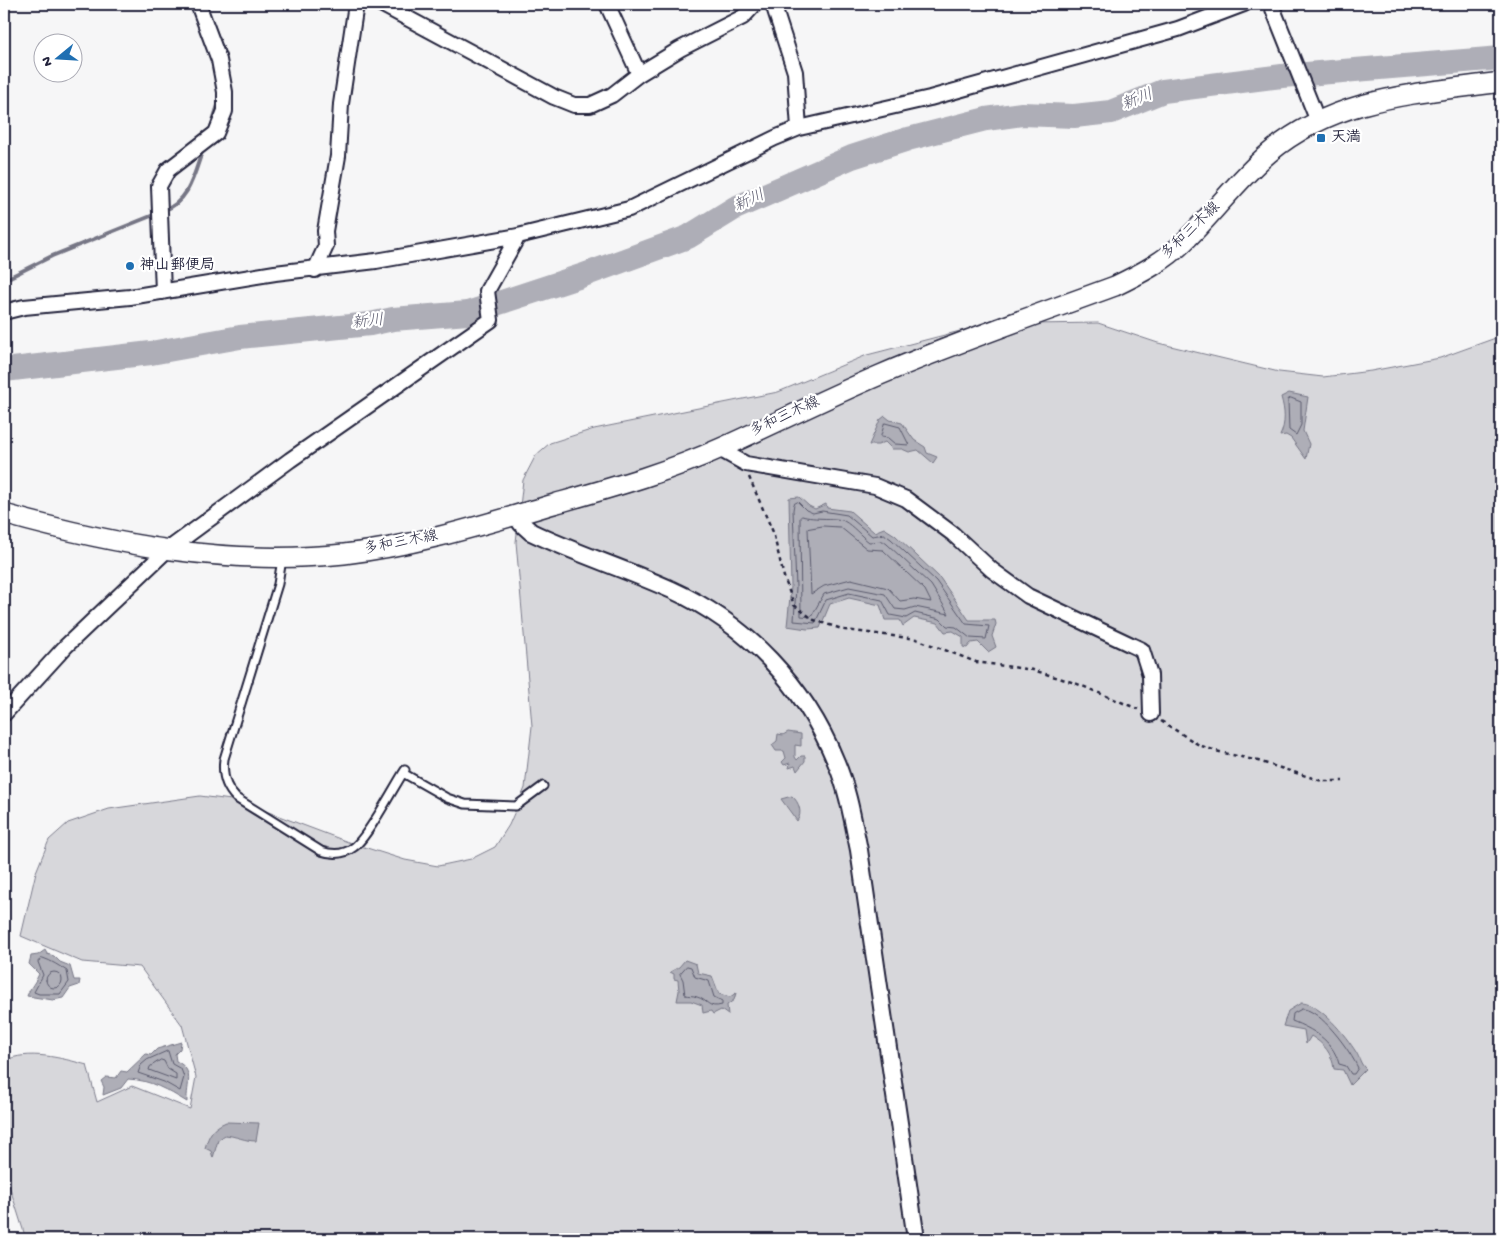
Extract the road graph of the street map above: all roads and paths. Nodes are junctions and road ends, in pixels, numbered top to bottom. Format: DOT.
graph roads {
  1 [pos="198,4"];
  2 [pos="356,4"];
  3 [pos="381,4"];
  4 [pos="608,4"];
  5 [pos="755,4"];
  6 [pos="773,4"];
  7 [pos="1244,4"];
  8 [pos="1271,4"];
  9 [pos="639,74"];
  10 [pos="1501,82"];
  11 [pos="1318,120"];
  12 [pos="799,128"];
  13 [pos="518,236"];
  14 [pos="315,270"];
  15 [pos="163,292"];
  16 [pos="4,312"];
  17 [pos="719,449"];
  18 [pos="746,464"];
  19 [pos="4,514"];
  20 [pos="517,515"];
  21 [pos="166,551"];
  22 [pos="282,556"];
  23 [pos="4,714"];
  24 [pos="1151,714"];
  25 [pos="1342,781"];
  26 [pos="543,786"];
  27 [pos="916,1239"];
  1 -- 15 [label="street"];
  2 -- 14 [label="street"];
  3 -- 9 [label="street"];
  4 -- 9 [label="street"];
  5 -- 9 [label="street"];
  6 -- 12 [label="street"];
  7 -- 12 [label="street"];
  8 -- 11 [label="street"];
  10 -- 11 [label="main road, 多和三木線"];
  11 -- 17 [label="main road, 多和三木線"];
  12 -- 13 [label="street"];
  13 -- 14 [label="street"];
  13 -- 21 [label="street"];
  14 -- 15 [label="street"];
  15 -- 16 [label="street"];
  17 -- 18 [label="street"];
  17 -- 20 [label="main road, 多和三木線"];
  18 -- 24 [label="street"];
  18 -- 24 [label="path"];
  19 -- 21 [label="main road, 多和三木線"];
  20 -- 22 [label="main road, 多和三木線"];
  20 -- 27 [label="street"];
  21 -- 22 [label="main road, 多和三木線"];
  21 -- 23 [label="street"];
  22 -- 26 [label="lane"];
  24 -- 25 [label="path"];
}
